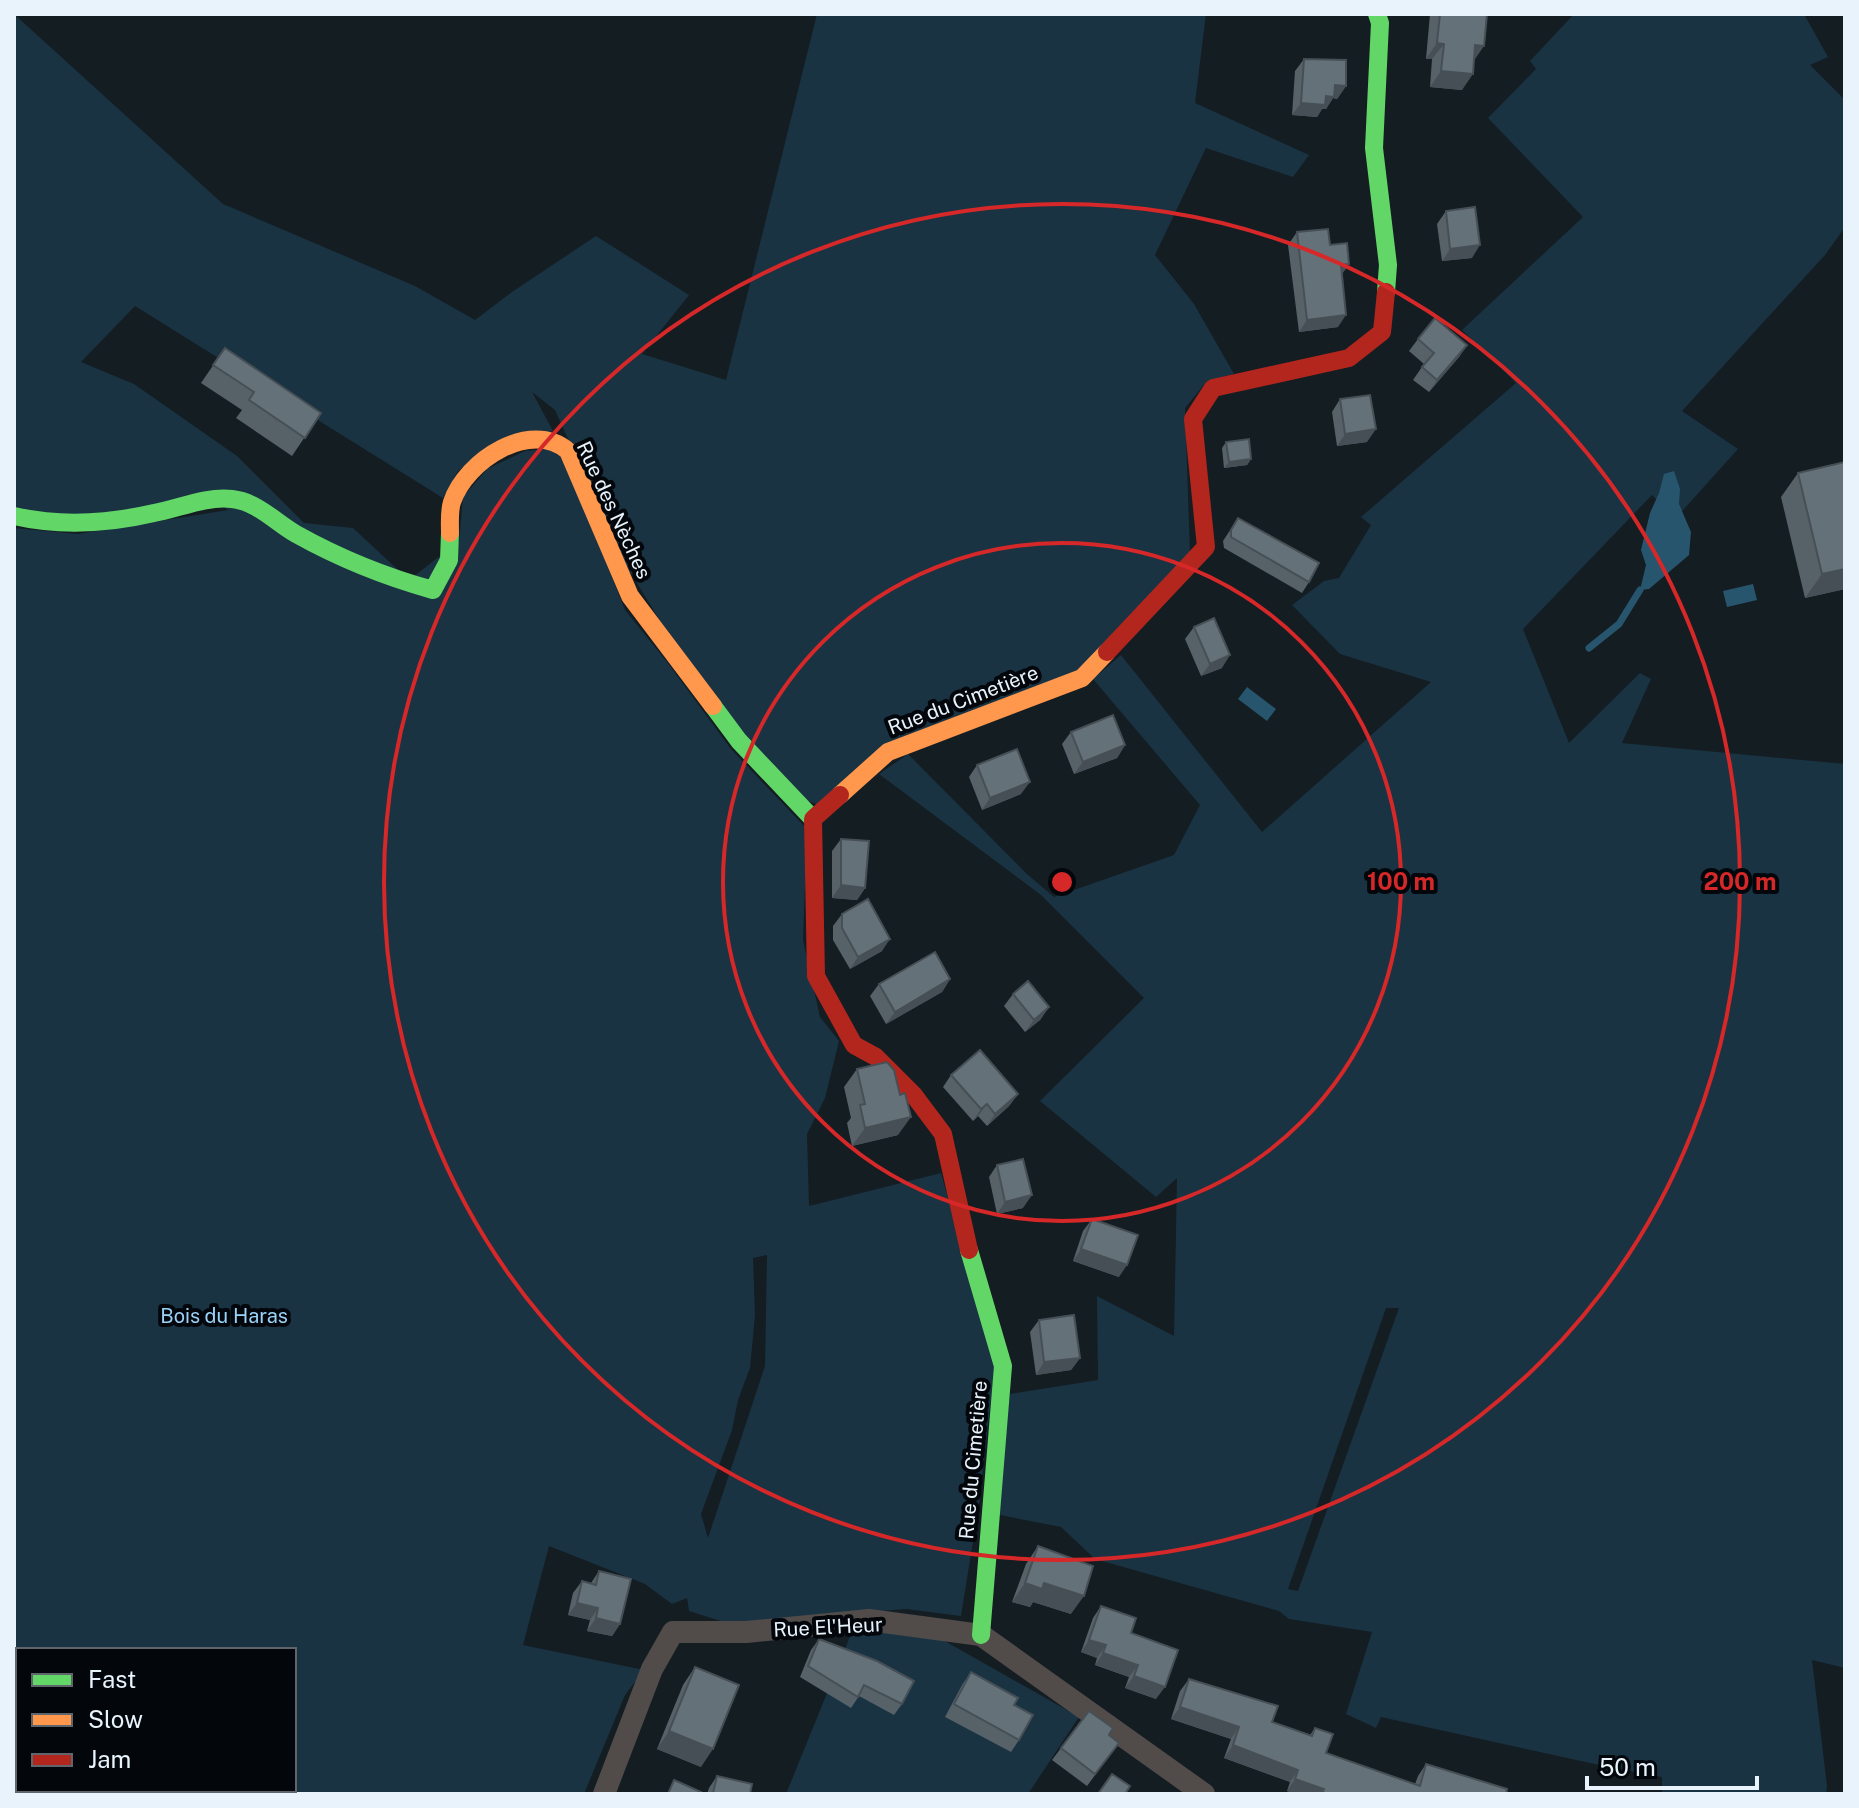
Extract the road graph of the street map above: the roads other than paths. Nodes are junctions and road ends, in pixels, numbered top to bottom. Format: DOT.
graph roads {
  1 [pos="1377,14"];
  2 [pos="14,516"];
  3 [pos="813,819"];
  4 [pos="981,1635"];
  5 [pos="604,1794"];
  6 [pos="1204,1794"];
  1 -- 3 [label="street, Rue du Cimetière"];
  2 -- 3 [label="street, Rue des Nèches"];
  3 -- 4 [label="street, Rue du Cimetière"];
  4 -- 5 [label="street, Rue El'Heur"];
  4 -- 6 [label="street, Rue El'Heur"];
}
